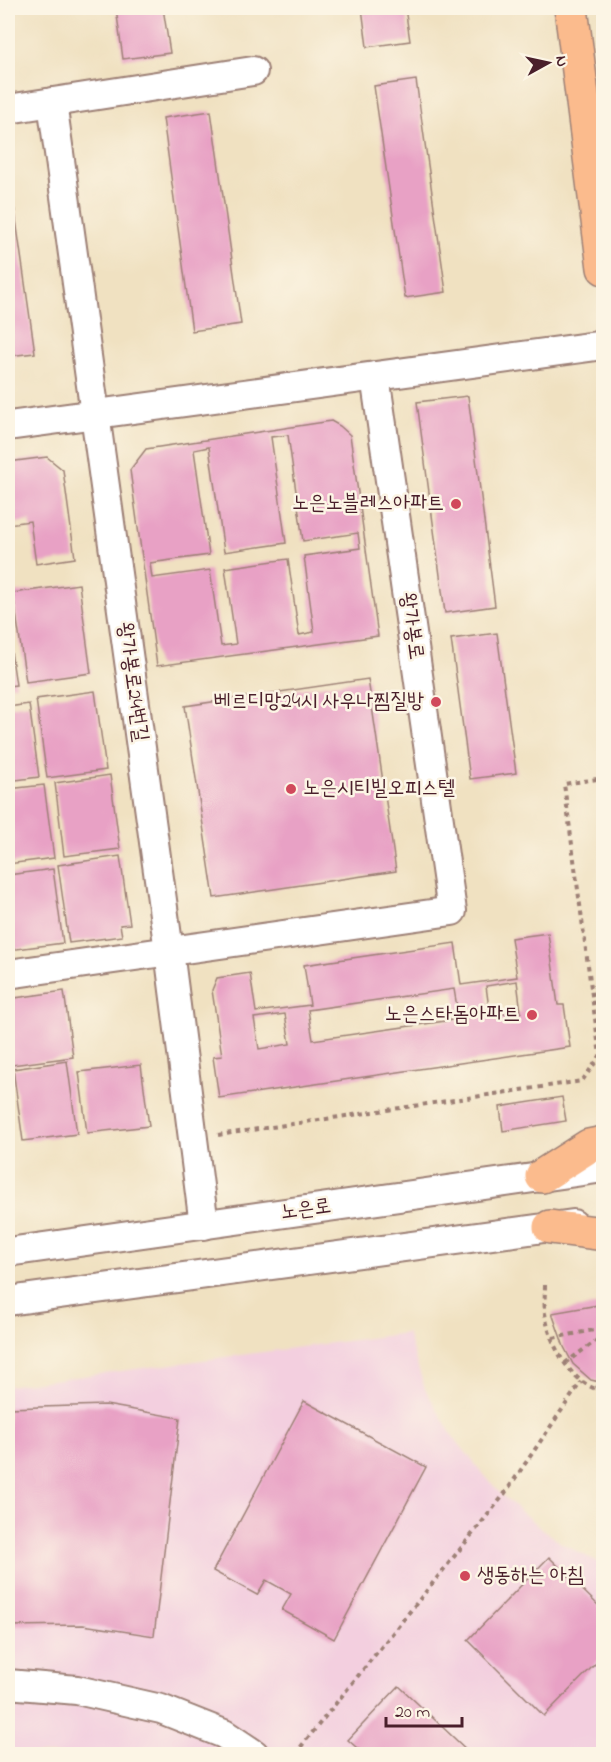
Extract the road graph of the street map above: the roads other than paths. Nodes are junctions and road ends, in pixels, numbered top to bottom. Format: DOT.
graph roads {
  1 [pos="571,8"];
  2 [pos="253,71"];
  3 [pos="52,102"];
  4 [pos="8,109"];
  5 [pos="603,268"];
  6 [pos="603,345"];
  7 [pos="375,376"];
  8 [pos="96,414"];
  9 [pos="8,426"];
  10 [pos="169,951"];
  11 [pos="8,974"];
  12 [pos="603,1143"];
  13 [pos="603,1168"];
  14 [pos="542,1176"];
  15 [pos="603,1220"];
  16 [pos="204,1225"];
  17 [pos="550,1227"];
  18 [pos="603,1234"];
  19 [pos="8,1252"];
  20 [pos="8,1301"];
  21 [pos="8,1684"];
  22 [pos="254,1755"];
  1 -- 5 [label="main road"];
  2 -- 3 [label="street"];
  3 -- 4 [label="street"];
  3 -- 8 [label="street, 왕가봉로24번길"];
  6 -- 7 [label="street"];
  7 -- 8 [label="street"];
  7 -- 10 [label="street, 왕가봉로"];
  8 -- 9 [label="street"];
  8 -- 10 [label="street, 왕가봉로24번길"];
  10 -- 11 [label="street"];
  10 -- 16 [label="street, 왕가봉로24번길"];
  12 -- 14 [label="main road"];
  13 -- 14 [label="street, 노은로"];
  14 -- 16 [label="street, 노은로"];
  15 -- 17 [label="street"];
  16 -- 19 [label="street, 노은로"];
  17 -- 18 [label="main road"];
  17 -- 20 [label="street"];
  21 -- 22 [label="street"];
}
